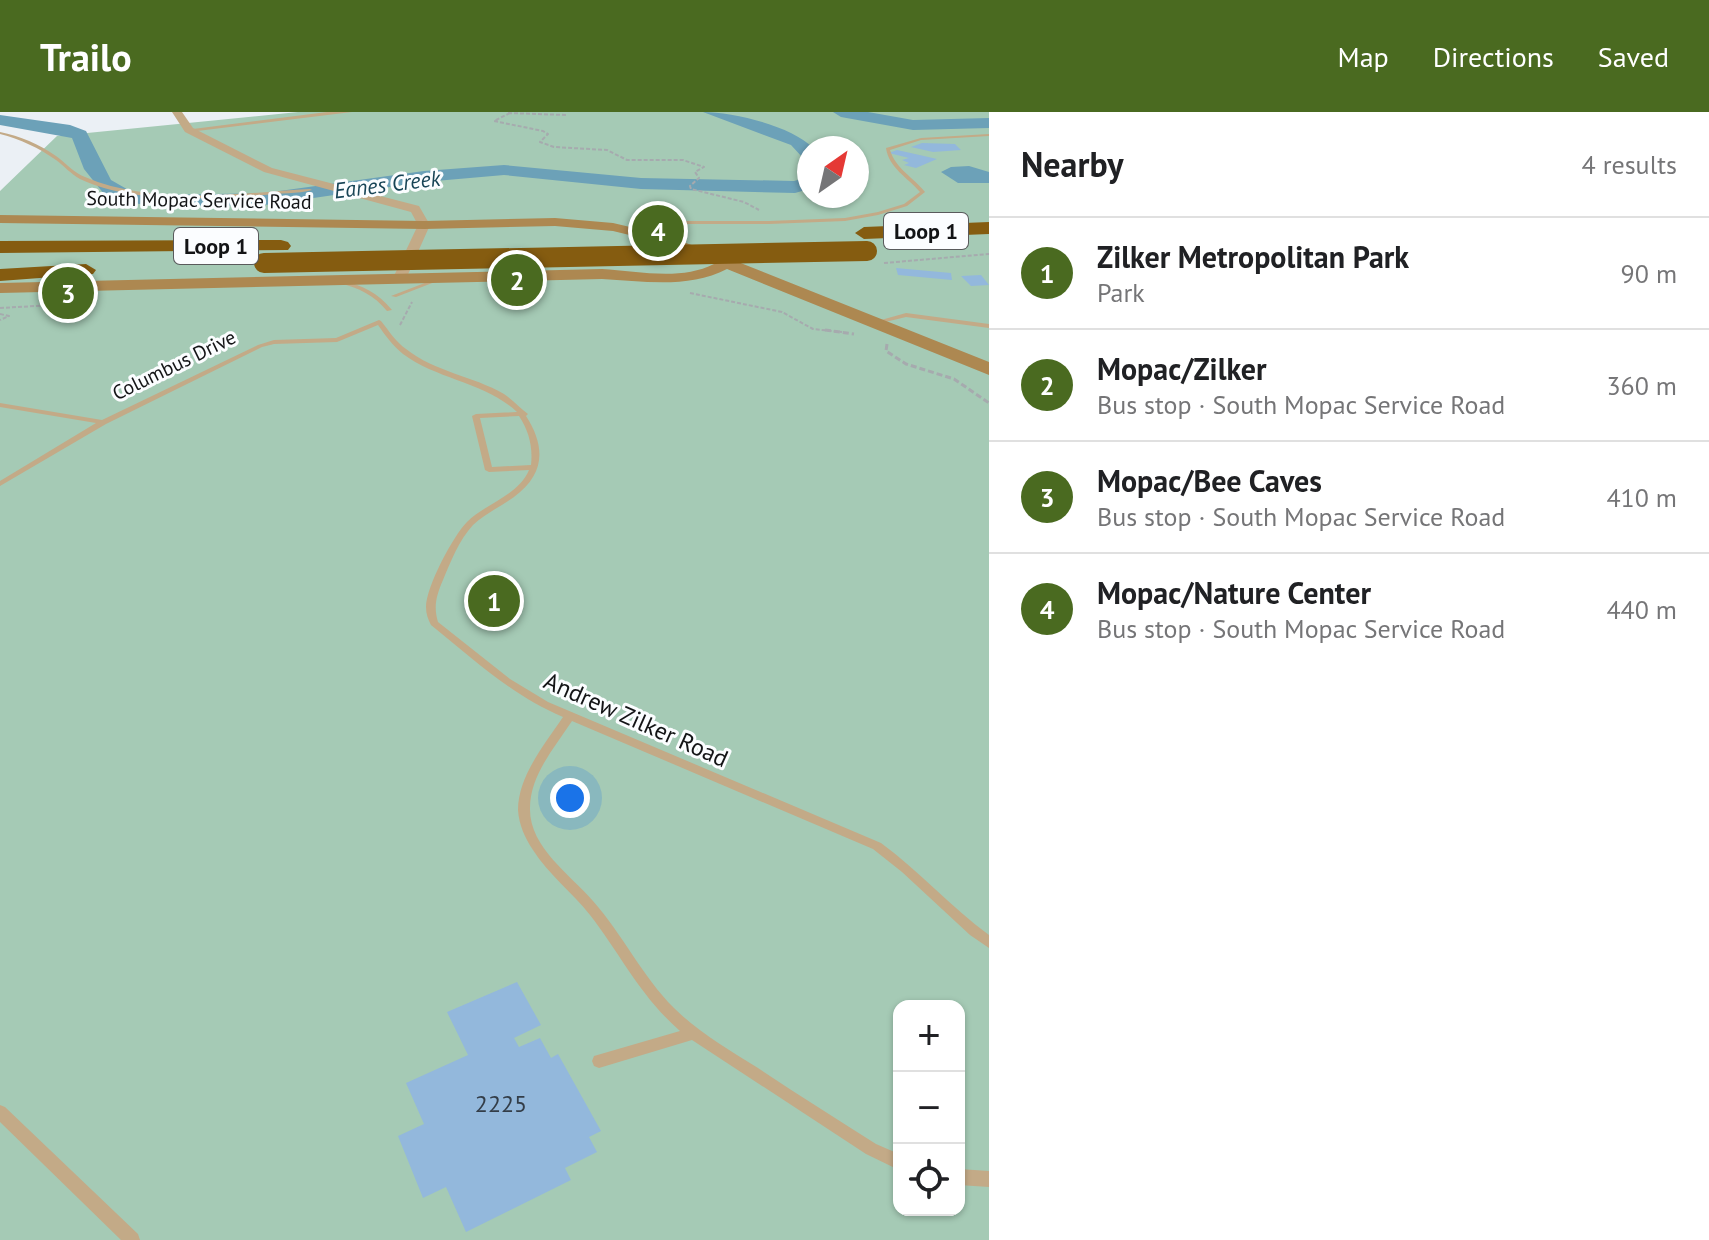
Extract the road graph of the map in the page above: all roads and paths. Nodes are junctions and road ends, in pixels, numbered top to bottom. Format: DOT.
graph roads {
  1 [pos="348,112"];
  2 [pos="508,113"];
  3 [pos="182,114"];
  4 [pos="566,115"];
  5 [pos="189,130"];
  6 [pos="0,133"];
  7 [pos="989,135"];
  8 [pos="309,186"];
  9 [pos="415,209"];
  10 [pos="0,219"];
  11 [pos="479,224"];
  12 [pos="757,224"];
  13 [pos="424,225"];
  14 [pos="989,228"];
  15 [pos="637,231"];
  16 [pos="0,235"];
  17 [pos="865,242"];
  18 [pos="151,246"];
  19 [pos="989,246"];
  20 [pos="0,247"];
  21 [pos="727,263"];
  22 [pos="0,264"];
  23 [pos="174,264"];
  24 [pos="0,275"];
  25 [pos="679,277"];
  26 [pos="400,278"];
  27 [pos="450,278"];
  28 [pos="331,280"];
  29 [pos="0,288"];
  30 [pos="690,293"];
  31 [pos="394,296"];
  32 [pos="414,299"];
  33 [pos="389,310"];
  34 [pos="0,314"];
  35 [pos="0,320"];
  36 [pos="379,322"];
  37 [pos="400,325"];
  38 [pos="989,326"];
  39 [pos="881,331"];
  40 [pos="861,335"];
  41 [pos="989,369"];
  42 [pos="989,403"];
  43 [pos="0,405"];
  44 [pos="524,414"];
  45 [pos="103,422"];
  46 [pos="535,467"];
  47 [pos="0,484"];
  48 [pos="569,717"];
  49 [pos="989,942"];
  50 [pos="692,1034"];
  51 [pos="599,1061"];
  52 [pos="0,1112"];
  53 [pos="893,1159"];
  54 [pos="965,1177"];
  55 [pos="989,1179"];
  56 [pos="132,1240"];
  1 -- 5 [label="street"];
  2 -- 4 [label="path"];
  2 -- 12 [label="path"];
  3 -- 5 [label="street"];
  5 -- 8 [label="street"];
  6 -- 8 [label="lane"];
  7 -- 12 [label="lane"];
  8 -- 9 [label="street"];
  9 -- 11 [label="main road"];
  9 -- 13 [label="street"];
  10 -- 13 [label="main road, South Mopac Service Road"];
  11 -- 13 [label="main road, South Mopac Service Road"];
  11 -- 15 [label="main road, South Mopac Service Road"];
  12 -- 15 [label="lane"];
  13 -- 26 [label="street"];
  14 -- 17 [label="highway, Loop 1"];
  15 -- 21 [label="main road, South Mopac Service Road"];
  16 -- 18 [label="highway"];
  17 -- 18 [label="highway, Loop 1"];
  17 -- 19 [label="highway, Loop 1"];
  17 -- 23 [label="highway, Loop 1, bridge"];
  18 -- 20 [label="highway, Loop 1"];
  21 -- 25 [label="main road"];
  21 -- 39 [label="main road, South Mopac Service Road"];
  22 -- 23 [label="highway, Loop 1"];
  23 -- 24 [label="highway"];
  25 -- 27 [label="main road"];
  25 -- 39 [label="main road"];
  26 -- 27 [label="main road"];
  26 -- 28 [label="main road"];
  26 -- 31 [label="lane"];
  27 -- 31 [label="lane"];
  28 -- 29 [label="main road"];
  28 -- 33 [label="lane"];
  30 -- 40 [label="path"];
  31 -- 33 [label="lane"];
  32 -- 37 [label="path"];
  33 -- 36 [label="lane"];
  34 -- 35 [label="path"];
  36 -- 44 [label="lane"];
  36 -- 45 [label="lane, Columbus Drive"];
  38 -- 39 [label="lane"];
  39 -- 41 [label="main road"];
  39 -- 42 [label="path"];
  43 -- 45 [label="lane"];
  44 -- 46 [label="lane"];
  44 -- 46 [label="lane"];
  45 -- 47 [label="lane, Columbus Drive"];
  46 -- 48 [label="lane, Andrew Zilker Road"];
  48 -- 49 [label="lane, Andrew Zilker Road"];
  48 -- 50 [label="lane"];
  50 -- 51 [label="lane"];
  50 -- 53 [label="lane"];
  52 -- 56 [label="lane"];
  54 -- 55 [label="lane"];
}
